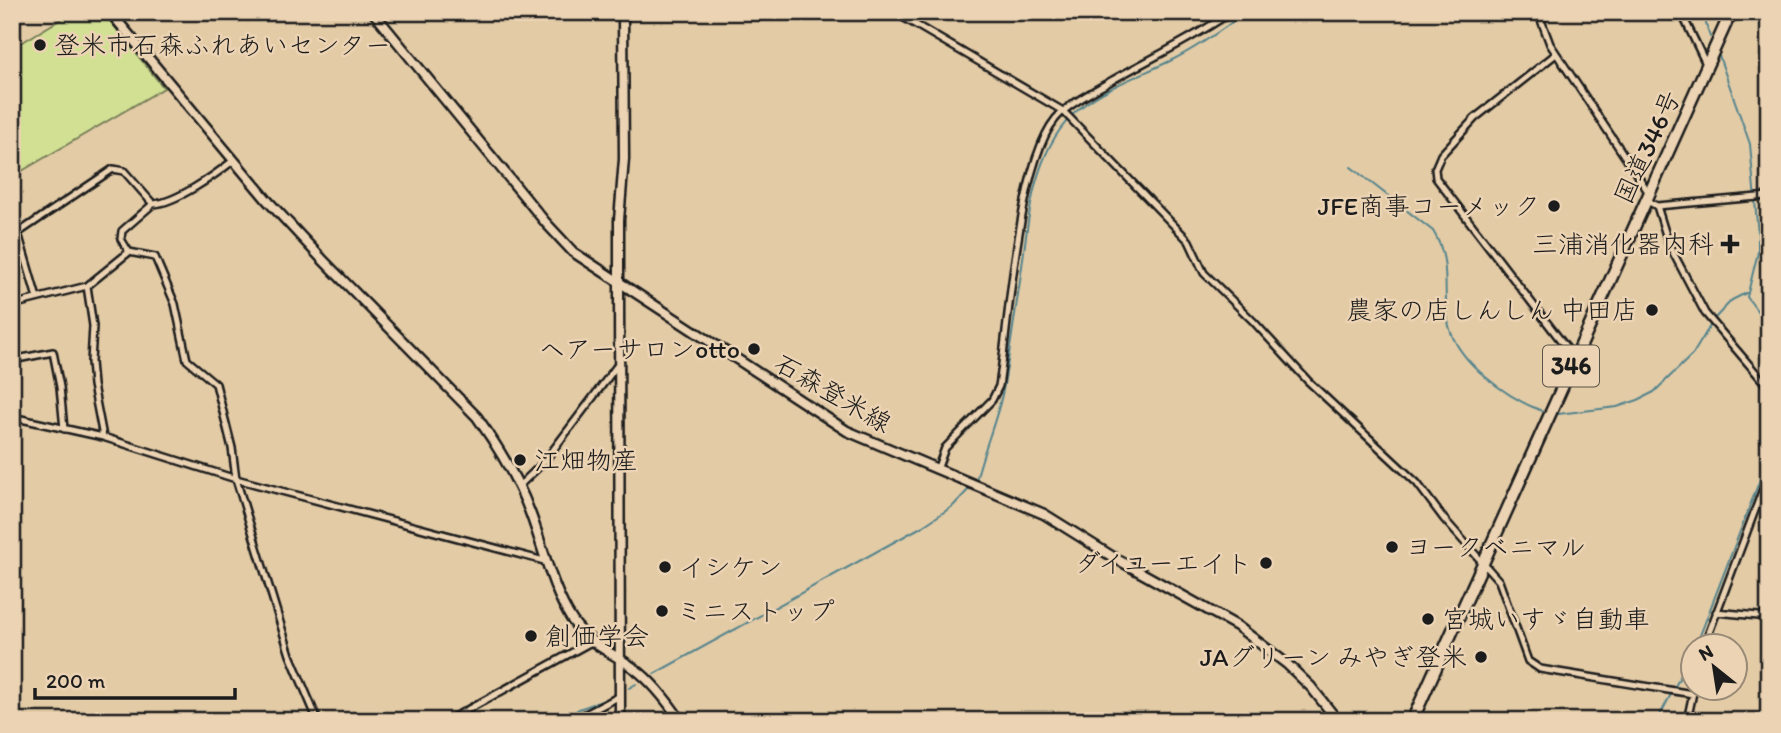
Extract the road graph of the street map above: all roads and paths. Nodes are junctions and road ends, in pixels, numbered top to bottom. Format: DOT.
graph roads {
  1 [pos="110,12"];
  2 [pos="373,12"];
  3 [pos="623,12"];
  4 [pos="894,12"];
  5 [pos="1231,12"];
  6 [pos="1538,12"];
  7 [pos="1681,12"];
  8 [pos="1731,12"];
  9 [pos="1556,54"];
  10 [pos="1707,67"];
  11 [pos="1065,113"];
  12 [pos="234,160"];
  13 [pos="1647,196"];
  14 [pos="1769,196"];
  15 [pos="153,204"];
  16 [pos="1657,206"];
  17 [pos="129,252"];
  18 [pos="619,280"];
  19 [pos="87,286"];
  20 [pos="37,298"];
  21 [pos="12,305"];
  22 [pos="1575,359"];
  23 [pos="12,360"];
  24 [pos="620,361"];
  25 [pos="1769,388"];
  26 [pos="12,417"];
  27 [pos="64,429"];
  28 [pos="103,437"];
  29 [pos="937,470"];
  30 [pos="1769,473"];
  31 [pos="236,479"];
  32 [pos="520,485"];
  33 [pos="548,562"];
  34 [pos="1482,564"];
  35 [pos="1716,612"];
  36 [pos="1769,617"];
  37 [pos="1709,632"];
  38 [pos="591,642"];
  39 [pos="620,658"];
  40 [pos="1680,689"];
  41 [pos="620,696"];
  42 [pos="1692,702"];
  43 [pos="318,721"];
  44 [pos="447,721"];
  45 [pos="579,721"];
  46 [pos="620,721"];
  47 [pos="681,721"];
  48 [pos="1338,721"];
  49 [pos="1412,721"];
  50 [pos="1688,721"];
  1 -- 12 [label="street"];
  2 -- 18 [label="street, 石森登米線"];
  3 -- 18 [label="street"];
  4 -- 11 [label="street"];
  5 -- 11 [label="street"];
  6 -- 9 [label="street"];
  7 -- 10 [label="street"];
  8 -- 10 [label="highway, 国道346号 / 346"];
  9 -- 13 [label="street"];
  9 -- 22 [label="street"];
  10 -- 13 [label="highway, 国道346号 / 346"];
  11 -- 29 [label="street"];
  11 -- 34 [label="street"];
  12 -- 15 [label="street"];
  12 -- 32 [label="street"];
  13 -- 16 [label="street"];
  13 -- 22 [label="highway, 国道346号 / 346"];
  14 -- 16 [label="street"];
  15 -- 17 [label="street"];
  15 -- 20 [label="street"];
  16 -- 25 [label="street"];
  17 -- 19 [label="street"];
  17 -- 31 [label="street"];
  18 -- 24 [label="street"];
  18 -- 29 [label="street, 石森登米線"];
  19 -- 20 [label="street"];
  19 -- 28 [label="street"];
  20 -- 21 [label="street"];
  22 -- 34 [label="highway, 国道346号 / 346"];
  23 -- 27 [label="street"];
  24 -- 32 [label="street"];
  24 -- 39 [label="street"];
  26 -- 27 [label="street"];
  27 -- 28 [label="street"];
  28 -- 31 [label="street"];
  29 -- 48 [label="street, 石森登米線"];
  30 -- 35 [label="street"];
  31 -- 33 [label="street"];
  31 -- 43 [label="street"];
  32 -- 33 [label="street"];
  33 -- 38 [label="street"];
  34 -- 40 [label="street"];
  34 -- 49 [label="highway, 国道346号 / 346"];
  35 -- 36 [label="street"];
  35 -- 37 [label="street"];
  38 -- 39 [label="street"];
  38 -- 44 [label="street"];
  39 -- 41 [label="street"];
  39 -- 47 [label="street"];
  41 -- 45 [label="street"];
  41 -- 46 [label="street"];
  42 -- 50 [label="street"];
}
